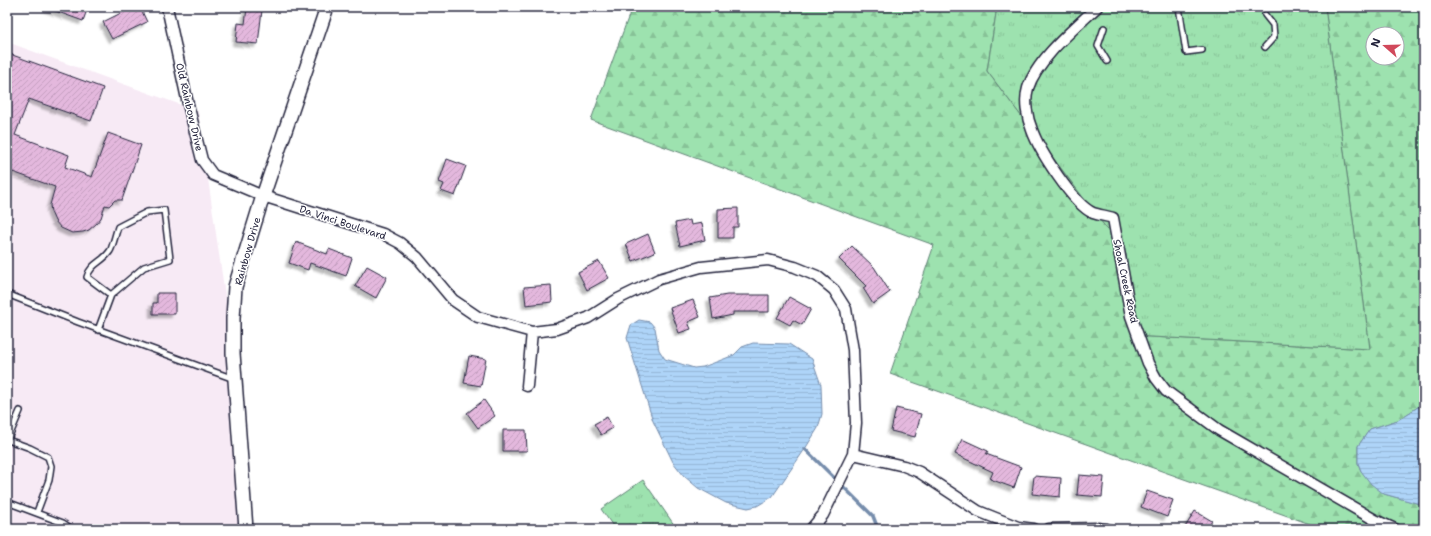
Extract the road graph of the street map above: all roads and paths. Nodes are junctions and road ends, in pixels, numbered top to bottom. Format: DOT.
graph roads {
  1 [pos="167,7"];
  2 [pos="327,7"];
  3 [pos="1097,7"];
  4 [pos="1179,7"];
  5 [pos="1265,15"];
  6 [pos="1104,28"];
  7 [pos="1265,46"];
  8 [pos="1202,50"];
  9 [pos="1107,61"];
  10 [pos="263,196"];
  11 [pos="7,294"];
  12 [pos="111,295"];
  13 [pos="98,330"];
  14 [pos="532,332"];
  15 [pos="235,379"];
  16 [pos="527,386"];
  17 [pos="20,411"];
  18 [pos="8,441"];
  19 [pos="853,454"];
  20 [pos="7,502"];
  21 [pos="37,512"];
  22 [pos="72,529"];
  23 [pos="246,529"];
  24 [pos="811,529"];
  25 [pos="1034,529"];
  26 [pos="1049,529"];
  27 [pos="1107,529"];
  28 [pos="1395,529"];
  1 -- 10 [label="street, Old Rainbow Drive"];
  2 -- 10 [label="street, Rainbow Drive"];
  3 -- 28 [label="street, Shoal Creek Road"];
  4 -- 8 [label="lane"];
  5 -- 7 [label="lane"];
  6 -- 9 [label="lane"];
  10 -- 14 [label="street, Da Vinci Boulevard"];
  10 -- 15 [label="street, Rainbow Drive"];
  11 -- 13 [label="lane"];
  12 -- 12 [label="lane"];
  12 -- 13 [label="lane"];
  13 -- 15 [label="lane"];
  14 -- 16 [label="street"];
  14 -- 19 [label="street, Da Vinci Boulevard"];
  15 -- 23 [label="street, Rainbow Drive"];
  17 -- 18 [label="lane"];
  18 -- 21 [label="lane"];
  19 -- 24 [label="street, Da Vinci Boulevard"];
  19 -- 25 [label="street"];
  20 -- 21 [label="lane"];
  21 -- 22 [label="lane"];
  26 -- 27 [label="street"];
}
